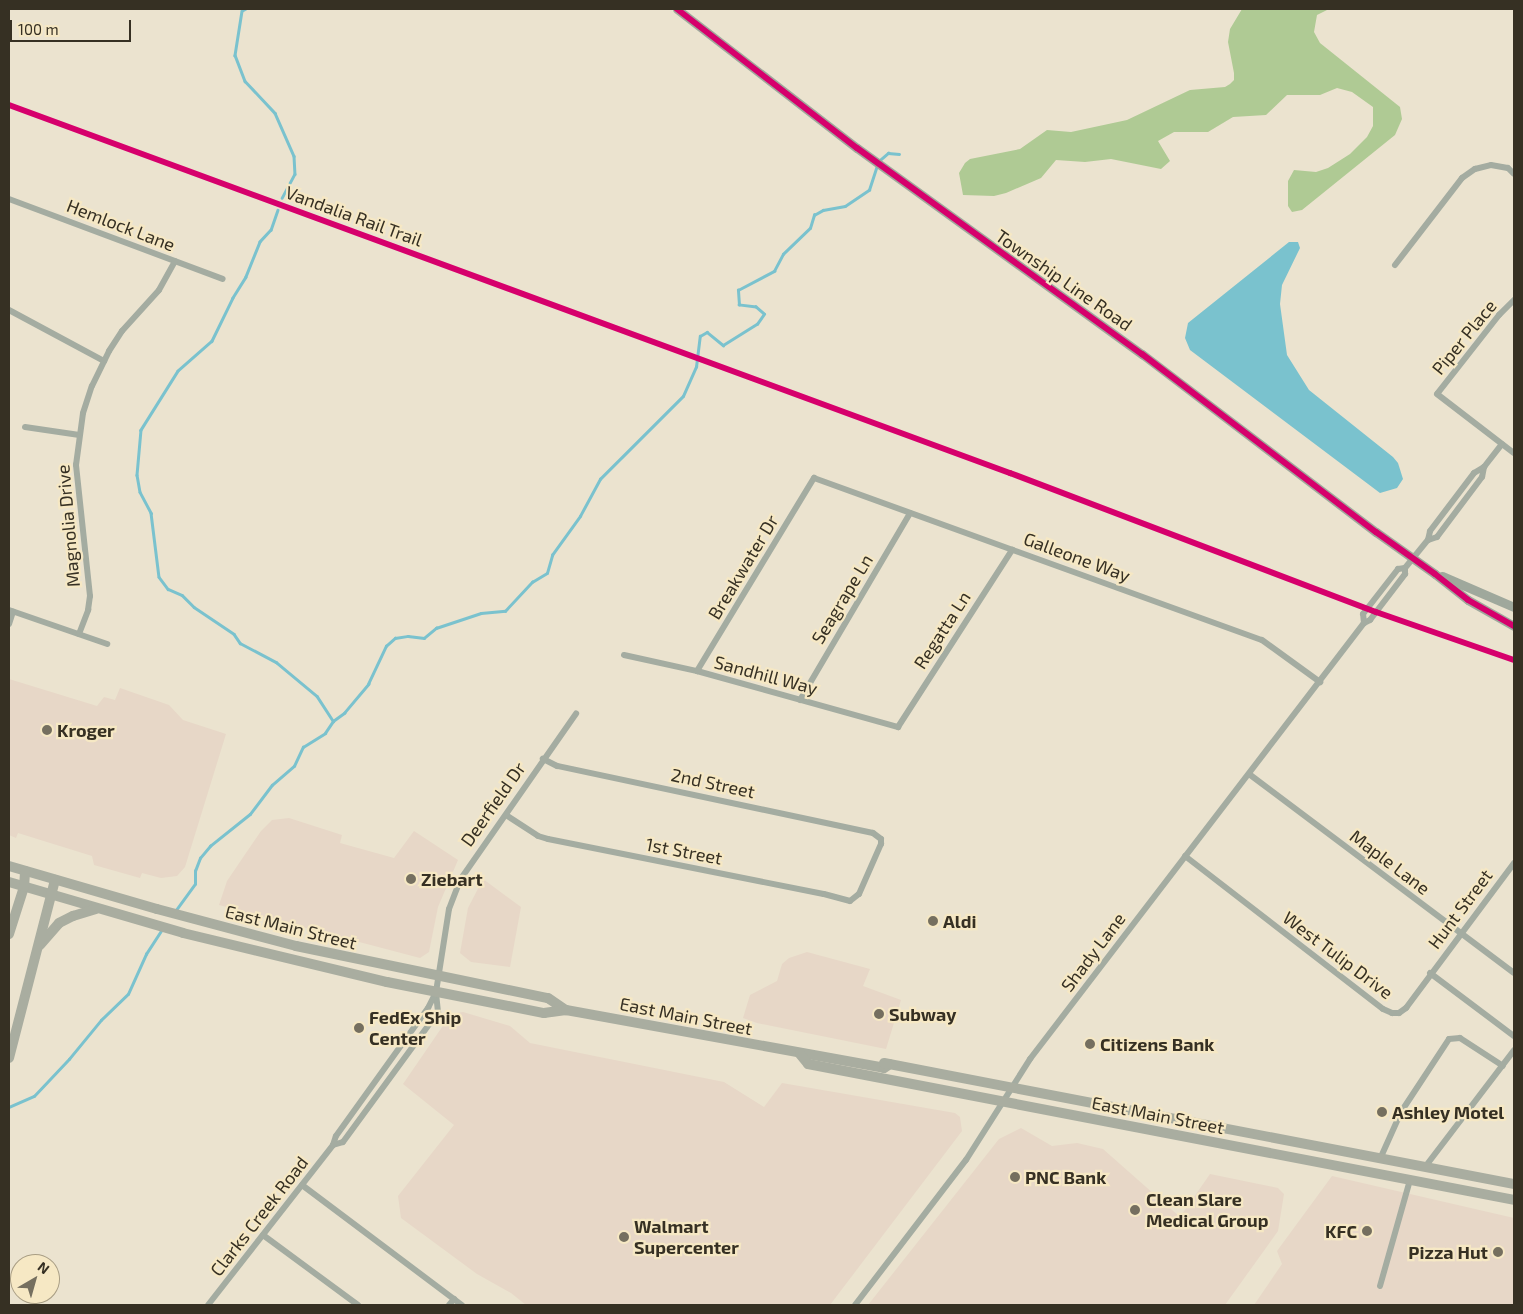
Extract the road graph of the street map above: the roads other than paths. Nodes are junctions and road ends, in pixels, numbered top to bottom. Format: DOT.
graph roads {
  1 [pos="677,9"];
  2 [pos="1514,174"];
  3 [pos="9,199"];
  4 [pos="175,261"];
  5 [pos="1395,265"];
  6 [pos="223,279"];
  7 [pos="1514,300"];
  8 [pos="9,310"];
  9 [pos="104,361"];
  10 [pos="26,427"];
  11 [pos="79,435"];
  12 [pos="1502,444"];
  13 [pos="1514,453"];
  14 [pos="814,478"];
  15 [pos="910,513"];
  16 [pos="1012,550"];
  17 [pos="1412,558"];
  18 [pos="1435,574"];
  19 [pos="1514,607"];
  20 [pos="11,611"];
  21 [pos="9,624"];
  22 [pos="1514,626"];
  23 [pos="80,634"];
  24 [pos="107,644"];
  25 [pos="624,655"];
  26 [pos="697,671"];
  27 [pos="1320,682"];
  28 [pos="800,700"];
  29 [pos="576,714"];
  30 [pos="898,726"];
  31 [pos="543,758"];
  32 [pos="1249,774"];
  33 [pos="506,815"];
  34 [pos="1185,856"];
  35 [pos="1514,863"];
  36 [pos="9,866"];
  37 [pos="25,872"];
  38 [pos="55,880"];
  39 [pos="9,882"];
  40 [pos="24,887"];
  41 [pos="859,894"];
  42 [pos="51,895"];
  43 [pos="96,909"];
  44 [pos="11,913"];
  45 [pos="9,934"];
  46 [pos="1460,934"];
  47 [pos="38,948"];
  48 [pos="1430,973"];
  49 [pos="1514,973"];
  50 [pos="438,984"];
  51 [pos="566,1010"];
  52 [pos="1514,1036"];
  53 [pos="1514,1050"];
  54 [pos="800,1054"];
  55 [pos="9,1058"];
  56 [pos="1503,1066"];
  57 [pos="1012,1087"];
  58 [pos="1004,1102"];
  59 [pos="333,1145"];
  60 [pos="1380,1159"];
  61 [pos="1425,1167"];
  62 [pos="1410,1180"];
  63 [pos="1514,1184"];
  64 [pos="302,1185"];
  65 [pos="1514,1200"];
  66 [pos="263,1235"];
  67 [pos="1380,1286"];
  68 [pos="454,1299"];
  69 [pos="208,1305"];
  70 [pos="358,1305"];
  71 [pos="449,1305"];
  72 [pos="462,1305"];
  73 [pos="855,1305"];
  1 -- 17 [label="street, Township Line Road"];
  2 -- 5 [label="street"];
  3 -- 4 [label="street, Hemlock Lane"];
  4 -- 6 [label="street, Hemlock Lane"];
  4 -- 9 [label="street, Magnolia Drive"];
  7 -- 12 [label="street, Piper Place"];
  8 -- 9 [label="street"];
  9 -- 11 [label="street, Magnolia Drive"];
  10 -- 11 [label="street"];
  11 -- 23 [label="street, Magnolia Drive"];
  12 -- 13 [label="street"];
  12 -- 17 [label="street"];
  14 -- 15 [label="street, Galleone Way"];
  14 -- 26 [label="street, Breakwater Dr"];
  15 -- 16 [label="street, Galleone Way"];
  15 -- 28 [label="street, Seagrape Ln"];
  16 -- 27 [label="street, Galleone Way"];
  16 -- 30 [label="street, Regatta Ln"];
  17 -- 18 [label="street, Township Line Road"];
  17 -- 27 [label="street, Shady Lane"];
  18 -- 19 [label="street"];
  18 -- 22 [label="street"];
  20 -- 21 [label="street"];
  20 -- 23 [label="street"];
  23 -- 24 [label="street"];
  25 -- 26 [label="street, Sandhill Way"];
  26 -- 28 [label="street, Sandhill Way"];
  27 -- 32 [label="street, Shady Lane"];
  28 -- 30 [label="street, Sandhill Way"];
  29 -- 31 [label="street, Deerfield Dr"];
  31 -- 33 [label="street, Deerfield Dr"];
  31 -- 41 [label="street, 2nd Street"];
  32 -- 34 [label="street, Shady Lane"];
  32 -- 46 [label="street, Maple Lane"];
  33 -- 41 [label="street, 1st Street"];
  33 -- 50 [label="street, Deerfield Dr"];
  34 -- 48 [label="street, West Tulip Drive"];
  34 -- 57 [label="street, Shady Lane"];
  35 -- 46 [label="street, Hunt Street"];
  36 -- 37 [label="main road, East Main Street"];
  37 -- 38 [label="main road, East Main Street"];
  37 -- 40 [label="main road"];
  38 -- 42 [label="main road"];
  38 -- 50 [label="main road, East Main Street"];
  39 -- 40 [label="main road, East Main Street"];
  40 -- 42 [label="main road, East Main Street"];
  40 -- 44 [label="main road"];
  42 -- 43 [label="main road, East Main Street"];
  42 -- 47 [label="main road"];
  43 -- 47 [label="main road"];
  43 -- 50 [label="main road, East Main Street"];
  44 -- 45 [label="main road"];
  46 -- 48 [label="street, Hunt Street"];
  46 -- 49 [label="street, Maple Lane"];
  47 -- 55 [label="main road"];
  48 -- 52 [label="street"];
  50 -- 51 [label="main road, East Main Street"];
  50 -- 51 [label="main road, East Main Street"];
  50 -- 59 [label="street, Clarks Creek Road"];
  50 -- 59 [label="street, Clarks Creek Road"];
  51 -- 54 [label="main road, East Main Street"];
  53 -- 56 [label="street"];
  54 -- 57 [label="main road, East Main Street"];
  54 -- 58 [label="main road, East Main Street"];
  56 -- 60 [label="street"];
  56 -- 61 [label="street"];
  57 -- 58 [label="street, Shady Lane"];
  57 -- 60 [label="main road, East Main Street"];
  58 -- 62 [label="main road, East Main Street"];
  58 -- 73 [label="street, Shady Lane"];
  59 -- 64 [label="street, Clarks Creek Road"];
  60 -- 61 [label="main road, East Main Street"];
  61 -- 63 [label="main road, East Main Street"];
  62 -- 65 [label="main road, East Main Street"];
  62 -- 67 [label="street"];
  64 -- 66 [label="street, Clarks Creek Road"];
  64 -- 68 [label="street"];
  66 -- 69 [label="street, Clarks Creek Road"];
  66 -- 70 [label="street"];
  68 -- 71 [label="street"];
  68 -- 72 [label="street"];
}
